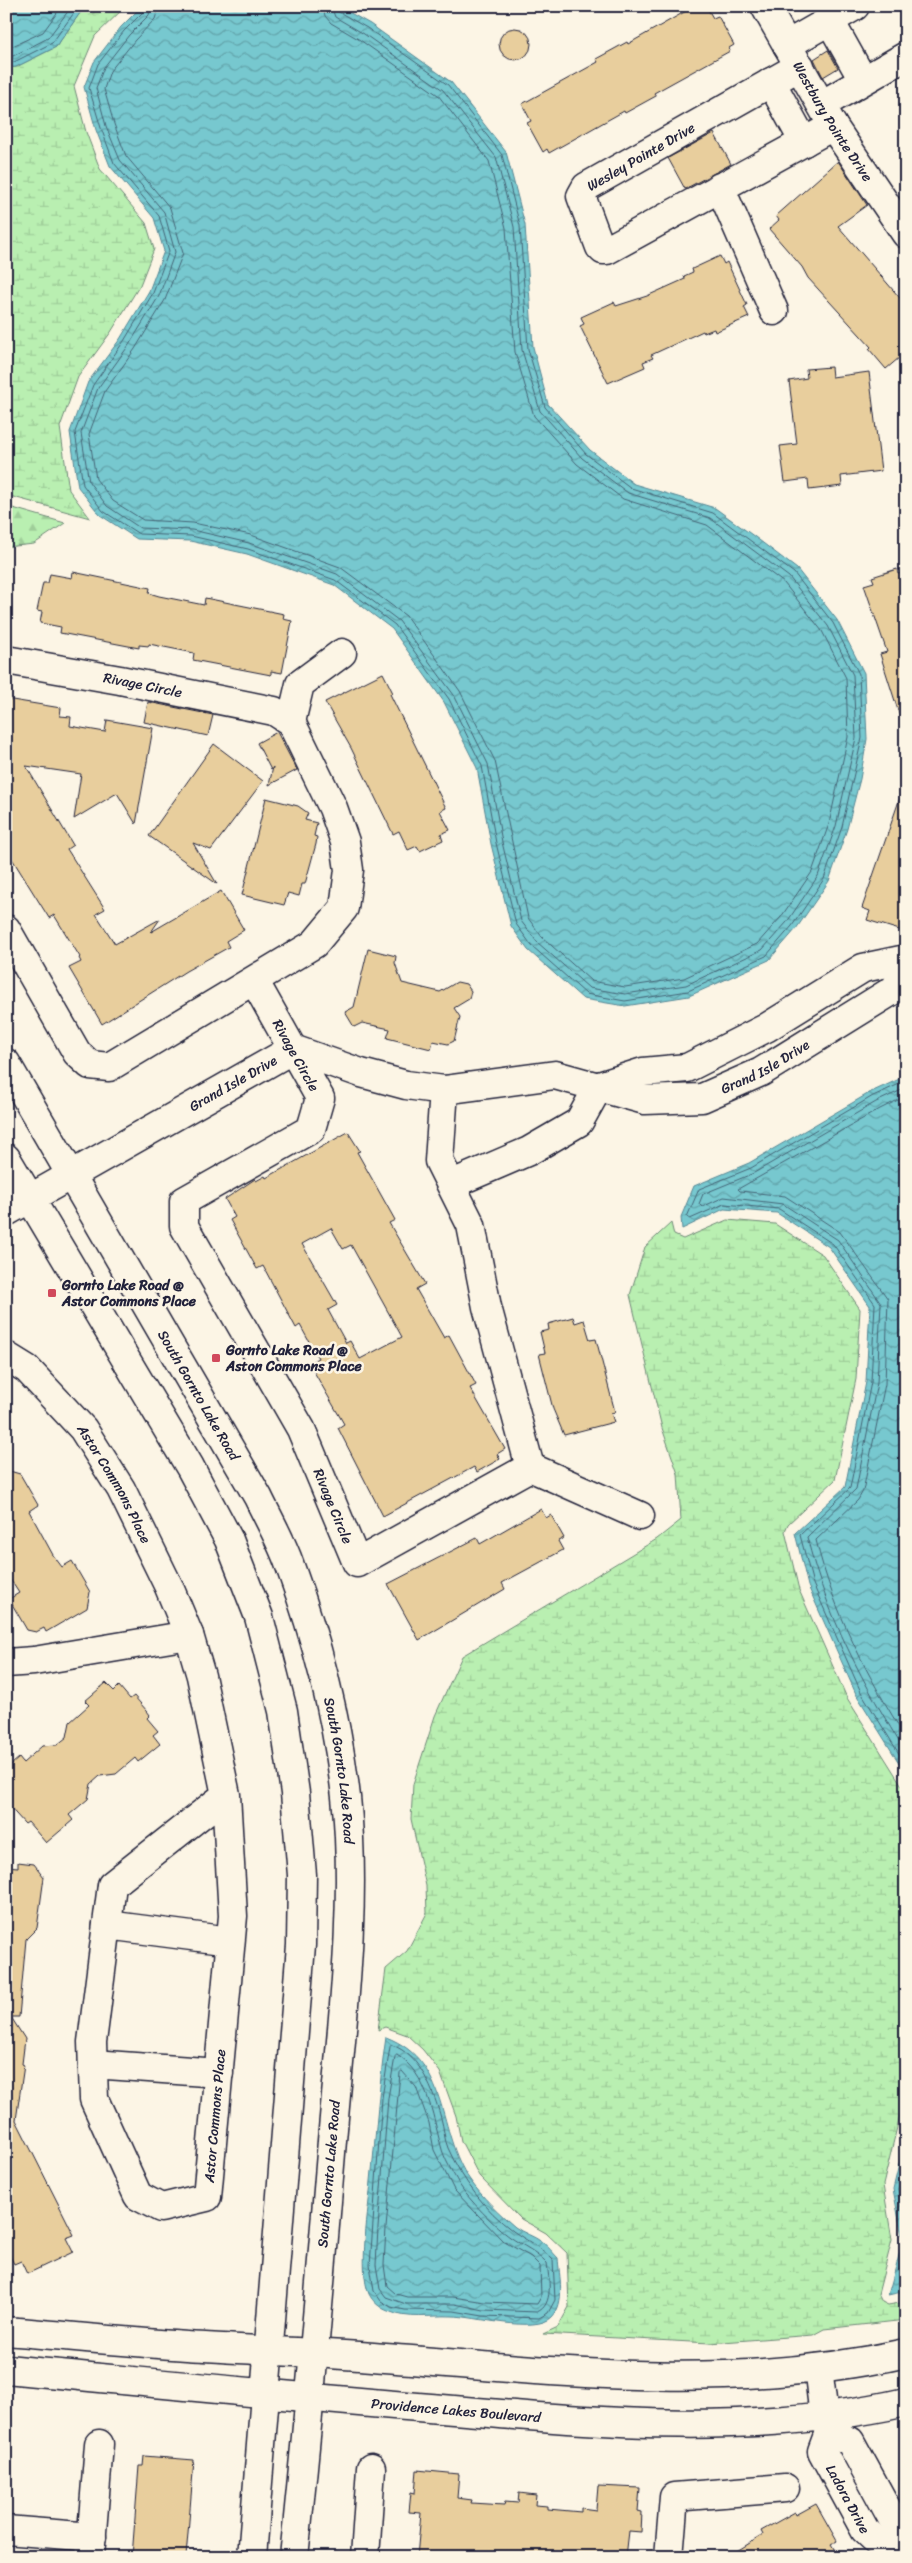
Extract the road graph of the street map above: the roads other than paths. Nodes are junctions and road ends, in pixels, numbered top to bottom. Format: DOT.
graph roads {
  1 [pos="765,6"];
  2 [pos="855,6"];
  3 [pos="830,21"];
  4 [pos="794,55"];
  5 [pos="906,56"];
  6 [pos="863,80"];
  7 [pos="771,82"];
  8 [pos="828,115"];
  9 [pos="804,142"];
  10 [pos="720,187"];
  11 [pos="906,234"];
  12 [pos="774,311"];
  13 [pos="342,653"];
  14 [pos="6,660"];
  15 [pos="291,722"];
  16 [pos="6,929"];
  17 [pos="906,959"];
  18 [pos="906,967"];
  19 [pos="255,982"];
  20 [pos="773,1024"];
  21 [pos="293,1049"];
  22 [pos="790,1054"];
  23 [pos="6,1063"];
  24 [pos="599,1086"];
  25 [pos="444,1090"];
  26 [pos="6,1158"];
  27 [pos="72,1175"];
  28 [pos="452,1184"];
  29 [pos="30,1199"];
  30 [pos="6,1212"];
  31 [pos="6,1356"];
  32 [pos="530,1467"];
  33 [pos="640,1516"];
  34 [pos="189,1635"];
  35 [pos="6,1663"];
  36 [pos="226,1795"];
  37 [pos="107,1925"];
  38 [pos="230,1941"];
  39 [pos="93,2064"];
  40 [pos="219,2073"];
  41 [pos="6,2331"];
  42 [pos="267,2350"];
  43 [pos="314,2352"];
  44 [pos="906,2353"];
  45 [pos="818,2368"];
  46 [pos="6,2369"];
  47 [pos="264,2394"];
  48 [pos="310,2399"];
  49 [pos="906,2402"];
  50 [pos="826,2424"];
  51 [pos="99,2444"];
  52 [pos="371,2468"];
  53 [pos="785,2488"];
  54 [pos="901,2522"];
  55 [pos="6,2530"];
  56 [pos="871,2541"];
  57 [pos="91,2547"];
  58 [pos="252,2557"];
  59 [pos="294,2557"];
  60 [pos="365,2557"];
  61 [pos="669,2557"];
  62 [pos="894,2557"];
  1 -- 4 [label="street, Westbury Pointe Drive"];
  2 -- 3 [label="street, Wesley Pointe Drive"];
  3 -- 4 [label="street, Wesley Pointe Drive"];
  3 -- 6 [label="street"];
  4 -- 7 [label="street, Wesley Pointe Drive"];
  4 -- 8 [label="street, Westbury Pointe Drive"];
  5 -- 6 [label="street, Wesley Pointe Drive"];
  6 -- 8 [label="street, Wesley Pointe Drive"];
  7 -- 9 [label="street"];
  7 -- 10 [label="street, Wesley Pointe Drive"];
  8 -- 9 [label="street, Wesley Pointe Drive"];
  8 -- 11 [label="street, Westbury Pointe Drive"];
  9 -- 10 [label="street, Wesley Pointe Drive"];
  10 -- 12 [label="street"];
  13 -- 15 [label="street"];
  14 -- 15 [label="street, Rivage Circle"];
  15 -- 19 [label="street"];
  16 -- 19 [label="street"];
  17 -- 20 [label="street"];
  18 -- 22 [label="street, Grand Isle Drive"];
  19 -- 21 [label="street, Rivage Circle"];
  20 -- 22 [label="street"];
  20 -- 24 [label="street"];
  21 -- 25 [label="street, Grand Isle Drive"];
  21 -- 27 [label="street, Grand Isle Drive"];
  21 -- 32 [label="street, Rivage Circle"];
  22 -- 24 [label="street, Grand Isle Drive"];
  23 -- 27 [label="street, South Gornto Lake Road"];
  24 -- 25 [label="street, Grand Isle Drive"];
  24 -- 28 [label="street"];
  25 -- 28 [label="street"];
  26 -- 29 [label="street"];
  27 -- 29 [label="street, Grand Isle Drive"];
  27 -- 43 [label="street, South Gornto Lake Road"];
  28 -- 32 [label="street"];
  29 -- 30 [label="street"];
  29 -- 42 [label="street"];
  31 -- 34 [label="street, Astor Commons Place"];
  32 -- 33 [label="street"];
  34 -- 35 [label="street"];
  34 -- 36 [label="street, Astor Commons Place"];
  36 -- 37 [label="street, Astor Commons Place"];
  36 -- 38 [label="street, Astor Commons Place"];
  37 -- 38 [label="street"];
  37 -- 39 [label="street, Astor Commons Place"];
  38 -- 40 [label="street, Astor Commons Place"];
  39 -- 40 [label="street"];
  39 -- 40 [label="street, Astor Commons Place"];
  41 -- 42 [label="street"];
  42 -- 43 [label="street"];
  42 -- 47 [label="street"];
  43 -- 45 [label="street"];
  43 -- 48 [label="street, South Gornto Lake Road"];
  44 -- 45 [label="street"];
  45 -- 50 [label="street, Ladora Drive"];
  46 -- 47 [label="street, Providence Lakes Boulevard"];
  47 -- 48 [label="street, Providence Lakes Boulevard"];
  47 -- 58 [label="street"];
  48 -- 50 [label="street, Providence Lakes Boulevard"];
  48 -- 59 [label="street, South Gornto Lake Road"];
  49 -- 50 [label="street, Providence Lakes Boulevard"];
  50 -- 54 [label="street, Ladora Drive"];
  50 -- 56 [label="street, Ladora Drive"];
  51 -- 57 [label="street"];
  52 -- 60 [label="street"];
  53 -- 61 [label="street"];
  54 -- 56 [label="street"];
  55 -- 57 [label="street"];
  56 -- 62 [label="street, Ladora Drive"];
}
